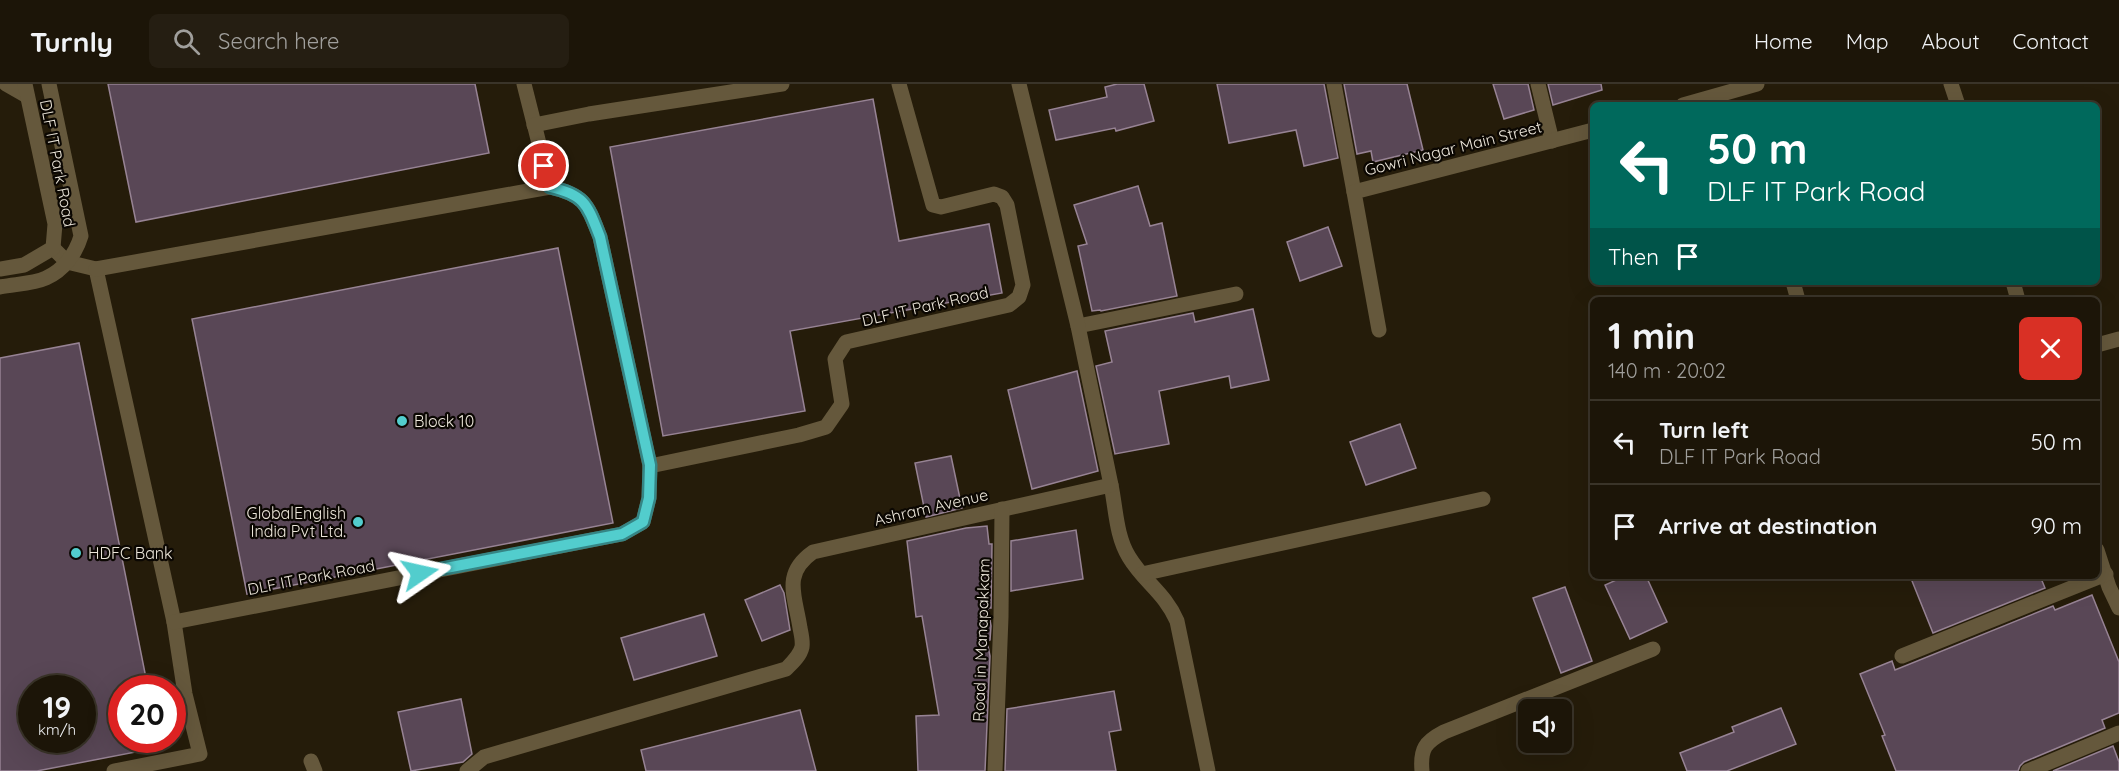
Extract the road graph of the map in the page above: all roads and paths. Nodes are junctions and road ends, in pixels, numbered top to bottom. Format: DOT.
graph roads {
  1 [pos="6,84"];
  2 [pos="48,84"];
  3 [pos="524,84"];
  4 [pos="782,84"];
  5 [pos="899,84"];
  6 [pos="1019,84"];
  7 [pos="1334,84"];
  8 [pos="1538,84"];
  9 [pos="1757,84"];
  10 [pos="1951,84"];
  11 [pos="1738,87"];
  12 [pos="26,90"];
  13 [pos="1692,102"];
  14 [pos="1742,102"];
  15 [pos="1957,102"];
  16 [pos="534,124"];
  17 [pos="1590,131"];
  18 [pos="1552,141"];
  19 [pos="550,187"];
  20 [pos="1354,192"];
  21 [pos="53,248"];
  22 [pos="67,262"];
  23 [pos="96,268"];
  24 [pos="0,269"];
  25 [pos="0,287"];
  26 [pos="1236,294"];
  27 [pos="1078,326"];
  28 [pos="1379,330"];
  29 [pos="2119,339"];
  30 [pos="2100,344"];
  31 [pos="650,465"];
  32 [pos="1112,485"];
  33 [pos="1483,499"];
  34 [pos="1002,509"];
  35 [pos="2100,557"];
  36 [pos="1142,574"];
  37 [pos="2111,583"];
  38 [pos="2119,608"];
  39 [pos="174,622"];
  40 [pos="1653,649"];
  41 [pos="1902,656"];
  42 [pos="2119,733"];
  43 [pos="114,771"];
  44 [pos="467,771"];
  45 [pos="995,771"];
  46 [pos="1209,771"];
  47 [pos="1422,771"];
  48 [pos="2028,771"];
  1 -- 12 [label="street"];
  2 -- 22 [label="street, DLF IT Park Road"];
  3 -- 16 [label="street"];
  4 -- 16 [label="street"];
  5 -- 31 [label="street, DLF IT Park Road"];
  6 -- 27 [label="street"];
  7 -- 20 [label="street"];
  8 -- 18 [label="street"];
  9 -- 11 [label="street"];
  10 -- 15 [label="street"];
  11 -- 13 [label="street"];
  11 -- 14 [label="street"];
  12 -- 21 [label="street, DLF IT Park Road"];
  16 -- 19 [label="street"];
  17 -- 18 [label="street, Gowri Nagar Main Street"];
  18 -- 20 [label="street, Gowri Nagar Main Street"];
  19 -- 23 [label="street"];
  19 -- 31 [label="street, DLF IT Park Road"];
  20 -- 28 [label="street, Gowri Nagar Main Street"];
  21 -- 22 [label="street, DLF IT Park Road"];
  21 -- 24 [label="street, DLF IT Park Road"];
  22 -- 23 [label="street"];
  22 -- 25 [label="street, DLF IT Park Road"];
  23 -- 39 [label="street"];
  26 -- 27 [label="street"];
  27 -- 32 [label="street"];
  29 -- 30 [label="street"];
  31 -- 39 [label="street, DLF IT Park Road"];
  32 -- 34 [label="street, Ashram Avenue"];
  32 -- 36 [label="street"];
  33 -- 36 [label="street"];
  34 -- 44 [label="street, Ashram Avenue"];
  34 -- 45 [label="street, Road in Manapakkam"];
  35 -- 37 [label="street"];
  36 -- 46 [label="street"];
  37 -- 38 [label="street"];
  37 -- 41 [label="street"];
  39 -- 43 [label="street"];
  40 -- 47 [label="street"];
  42 -- 48 [label="street"];
}
